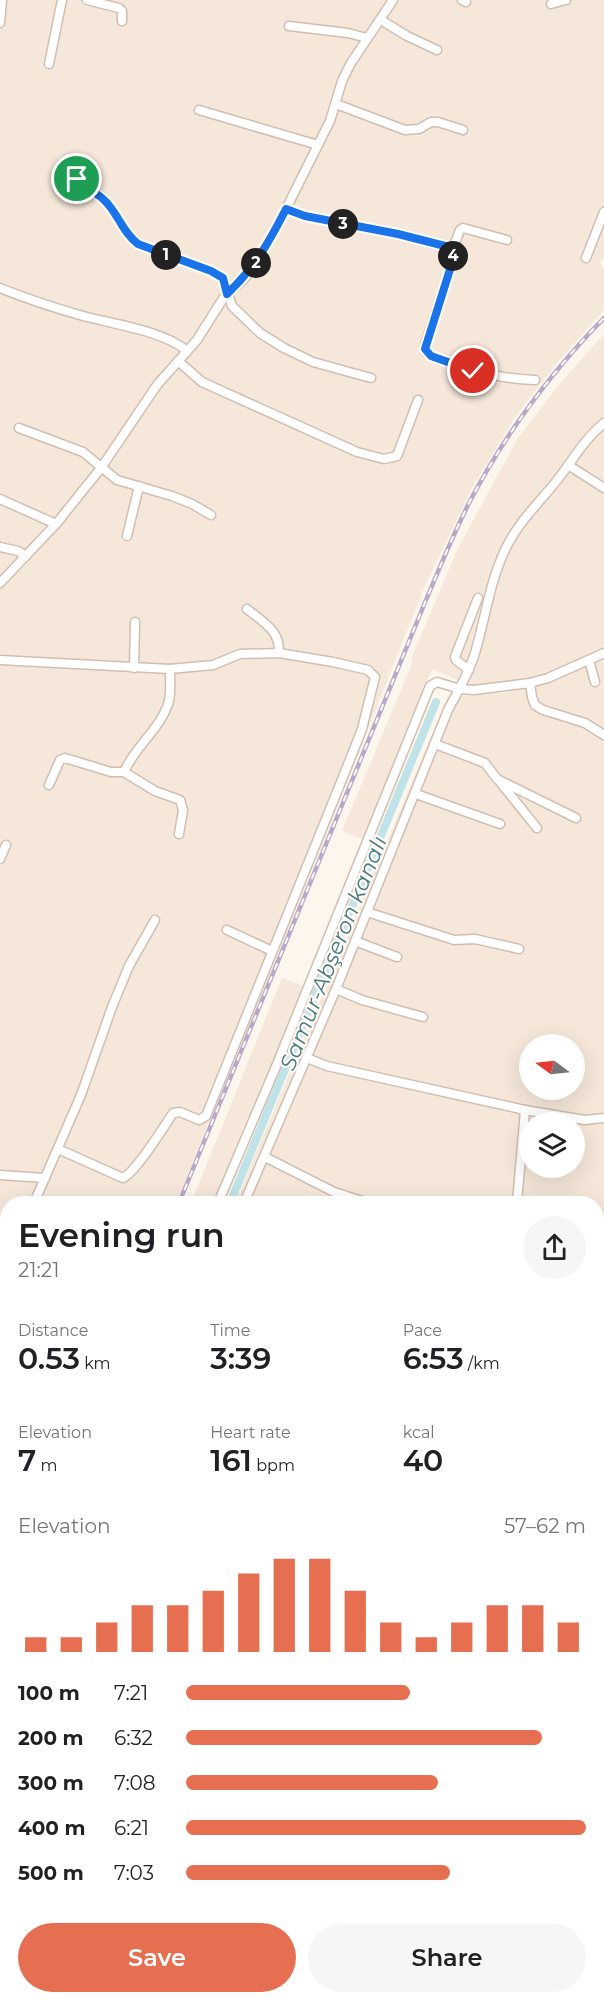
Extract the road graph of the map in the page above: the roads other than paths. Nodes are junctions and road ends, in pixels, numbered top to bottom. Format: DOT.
graph roads {
  1 [pos="2,0"];
  2 [pos="62,0"];
  3 [pos="87,0"];
  4 [pos="393,0"];
  5 [pos="566,0"];
  6 [pos="550,4"];
  7 [pos="381,20"];
  8 [pos="122,21"];
  9 [pos="0,23"];
  10 [pos="289,26"];
  11 [pos="367,38"];
  12 [pos="437,50"];
  13 [pos="49,64"];
  14 [pos="336,104"];
  15 [pos="199,110"];
  16 [pos="463,130"];
  17 [pos="318,145"];
  18 [pos="79,163"];
  19 [pos="286,209"];
  20 [pos="604,212"];
  21 [pos="507,240"];
  22 [pos="453,248"];
  23 [pos="586,258"];
  24 [pos="0,288"];
  25 [pos="227,294"];
  26 [pos="187,351"];
  27 [pos="178,361"];
  28 [pos="371,378"];
  29 [pos="535,380"];
  30 [pos="418,400"];
  31 [pos="604,423"];
  32 [pos="19,428"];
  33 [pos="568,465"];
  34 [pos="101,468"];
  35 [pos="139,486"];
  36 [pos="604,488"];
  37 [pos="0,499"];
  38 [pos="211,514"];
  39 [pos="56,524"];
  40 [pos="127,536"];
  41 [pos="0,547"];
  42 [pos="26,556"];
  43 [pos="0,583"];
  44 [pos="478,598"];
  45 [pos="248,609"];
  46 [pos="135,622"];
  47 [pos="279,653"];
  48 [pos="604,653"];
  49 [pos="0,660"];
  50 [pos="589,660"];
  51 [pos="134,668"];
  52 [pos="171,669"];
  53 [pos="469,670"];
  54 [pos="595,682"];
  55 [pos="530,683"];
  56 [pos="460,689"];
  57 [pos="604,735"];
  58 [pos="435,744"];
  59 [pos="124,772"];
  60 [pos="497,779"];
  61 [pos="49,785"];
  62 [pos="416,794"];
  63 [pos="576,818"];
  64 [pos="500,824"];
  65 [pos="537,828"];
  66 [pos="179,834"];
  67 [pos="6,845"];
  68 [pos="0,859"];
  69 [pos="367,912"];
  70 [pos="155,920"];
  71 [pos="227,930"];
  72 [pos="355,942"];
  73 [pos="519,949"];
  74 [pos="272,951"];
  75 [pos="397,957"];
  76 [pos="336,989"];
  77 [pos="423,1017"];
  78 [pos="306,1058"];
  79 [pos="525,1110"];
  80 [pos="604,1118"];
  81 [pos="58,1149"];
  82 [pos="265,1157"];
  83 [pos="0,1175"];
  84 [pos="45,1178"];
  85 [pos="37,1196"];
  86 [pos="221,1196"];
  87 [pos="247,1196"];
  88 [pos="346,1196"];
  89 [pos="518,1196"];
  1 -- 9 [label="street"];
  2 -- 13 [label="street"];
  3 -- 8 [label="street"];
  4 -- 7 [label="street"];
  5 -- 6 [label="street"];
  7 -- 11 [label="street"];
  7 -- 12 [label="street"];
  10 -- 11 [label="street"];
  11 -- 14 [label="street"];
  14 -- 16 [label="street"];
  14 -- 17 [label="street"];
  15 -- 17 [label="street"];
  17 -- 19 [label="street"];
  18 -- 25 [label="street"];
  19 -- 22 [label="street"];
  19 -- 25 [label="street"];
  20 -- 23 [label="street"];
  21 -- 22 [label="street"];
  22 -- 29 [label="street"];
  24 -- 26 [label="street"];
  25 -- 26 [label="street"];
  25 -- 28 [label="street"];
  26 -- 27 [label="street"];
  27 -- 30 [label="street"];
  27 -- 34 [label="street"];
  31 -- 33 [label="street"];
  32 -- 34 [label="street"];
  33 -- 36 [label="street"];
  33 -- 53 [label="street"];
  34 -- 35 [label="street"];
  34 -- 39 [label="street"];
  35 -- 38 [label="street"];
  35 -- 40 [label="street"];
  37 -- 39 [label="street"];
  39 -- 42 [label="street"];
  41 -- 42 [label="street"];
  42 -- 43 [label="street"];
  44 -- 53 [label="street"];
  45 -- 47 [label="street"];
  46 -- 51 [label="street"];
  47 -- 52 [label="street"];
  47 -- 74 [label="street"];
  48 -- 50 [label="street"];
  49 -- 51 [label="street"];
  50 -- 54 [label="street"];
  50 -- 55 [label="street"];
  51 -- 52 [label="street"];
  52 -- 59 [label="street"];
  53 -- 56 [label="street"];
  55 -- 56 [label="street"];
  55 -- 57 [label="street"];
  56 -- 58 [label="street"];
  56 -- 86 [label="street"];
  58 -- 60 [label="street"];
  58 -- 62 [label="street"];
  59 -- 61 [label="street"];
  59 -- 66 [label="street"];
  60 -- 63 [label="street"];
  60 -- 65 [label="street"];
  62 -- 64 [label="street"];
  62 -- 69 [label="street"];
  67 -- 68 [label="street"];
  69 -- 72 [label="street"];
  69 -- 73 [label="street"];
  70 -- 81 [label="street"];
  71 -- 74 [label="street"];
  72 -- 75 [label="street"];
  72 -- 76 [label="street"];
  74 -- 81 [label="street"];
  76 -- 77 [label="street"];
  76 -- 78 [label="street"];
  78 -- 79 [label="street"];
  78 -- 82 [label="street"];
  79 -- 80 [label="street"];
  79 -- 89 [label="street"];
  81 -- 84 [label="street"];
  82 -- 87 [label="street"];
  82 -- 88 [label="street"];
  83 -- 84 [label="street"];
  84 -- 85 [label="street"];
}
